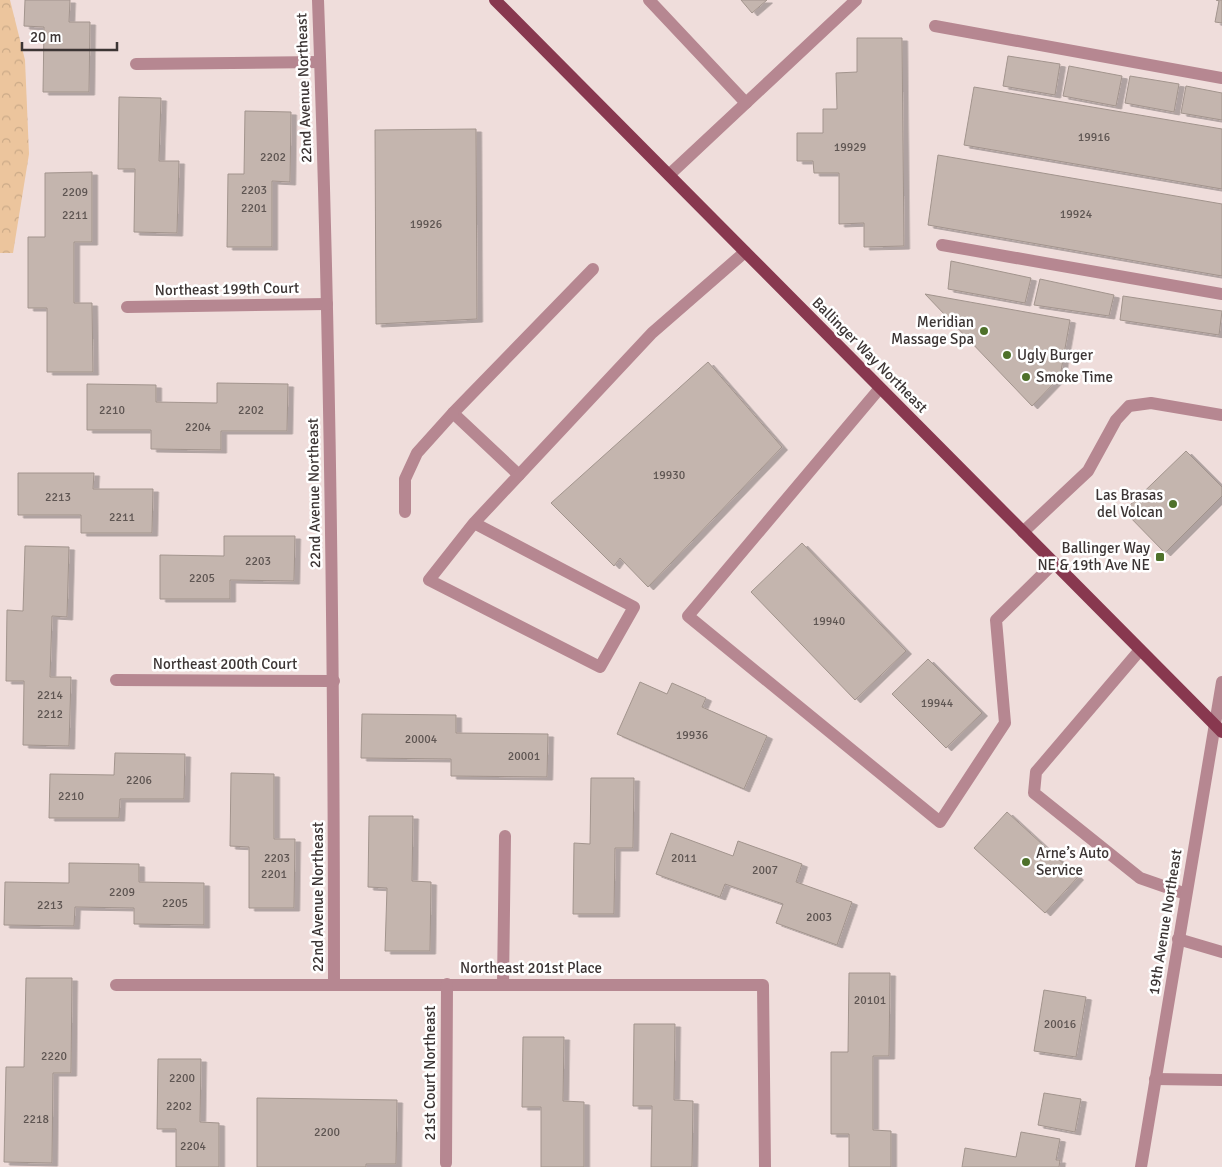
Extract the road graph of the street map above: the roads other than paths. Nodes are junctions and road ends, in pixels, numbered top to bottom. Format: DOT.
graph roads {
  1 [pos="318,0"];
  2 [pos="495,0"];
  3 [pos="649,0"];
  4 [pos="856,0"];
  5 [pos="935,26"];
  6 [pos="320,62"];
  7 [pos="136,64"];
  8 [pos="1222,78"];
  9 [pos="746,103"];
  10 [pos="669,176"];
  11 [pos="942,245"];
  12 [pos="745,252"];
  13 [pos="593,269"];
  14 [pos="1222,294"];
  15 [pos="326,304"];
  16 [pos="127,307"];
  17 [pos="880,388"];
  18 [pos="453,413"];
  19 [pos="1222,415"];
  20 [pos="519,475"];
  21 [pos="404,512"];
  22 [pos="474,523"];
  23 [pos="1023,532"];
  24 [pos="1054,563"];
  25 [pos="1140,650"];
  26 [pos="116,680"];
  27 [pos="334,681"];
  28 [pos="1222,682"];
  29 [pos="1218,728"];
  30 [pos="505,836"];
  31 [pos="1186,894"];
  32 [pos="1178,939"];
  33 [pos="1222,952"];
  34 [pos="334,984"];
  35 [pos="446,984"];
  36 [pos="502,984"];
  37 [pos="116,985"];
  38 [pos="1155,1079"];
  39 [pos="1222,1080"];
  40 [pos="446,1163"];
  41 [pos="765,1167"];
  42 [pos="1141,1167"];
  1 -- 6 [label="street, 22nd Avenue Northeast"];
  2 -- 10 [label="main road, Ballinger Way Northeast"];
  3 -- 9 [label="street"];
  4 -- 9 [label="street"];
  5 -- 8 [label="street"];
  6 -- 7 [label="street"];
  6 -- 15 [label="street, 22nd Avenue Northeast"];
  9 -- 10 [label="street"];
  10 -- 12 [label="main road, Ballinger Way Northeast"];
  11 -- 14 [label="street"];
  12 -- 17 [label="main road, Ballinger Way Northeast"];
  12 -- 20 [label="street"];
  13 -- 18 [label="street"];
  15 -- 16 [label="street, Northeast 199th Court"];
  15 -- 27 [label="street, 22nd Avenue Northeast"];
  17 -- 23 [label="main road, Ballinger Way Northeast"];
  17 -- 24 [label="street"];
  18 -- 20 [label="street"];
  18 -- 21 [label="street"];
  19 -- 23 [label="street"];
  20 -- 22 [label="street"];
  22 -- 22 [label="street"];
  23 -- 24 [label="main road, Ballinger Way Northeast"];
  24 -- 25 [label="main road, Ballinger Way Northeast"];
  25 -- 29 [label="main road, Ballinger Way Northeast"];
  25 -- 31 [label="street"];
  26 -- 27 [label="street, Northeast 200th Court"];
  27 -- 34 [label="street, 22nd Avenue Northeast"];
  28 -- 29 [label="street, 19th Avenue Northeast"];
  29 -- 31 [label="street, 19th Avenue Northeast"];
  30 -- 36 [label="street"];
  31 -- 32 [label="street, 19th Avenue Northeast"];
  32 -- 33 [label="street"];
  32 -- 38 [label="street, 19th Avenue Northeast"];
  34 -- 35 [label="street, Northeast 201st Place"];
  34 -- 37 [label="street, Northeast 201st Place"];
  35 -- 36 [label="street, Northeast 201st Place"];
  35 -- 40 [label="street, 21st Court Northeast"];
  36 -- 41 [label="street, Northeast 201st Place"];
  38 -- 39 [label="street"];
  38 -- 42 [label="street, 19th Avenue Northeast"];
}
